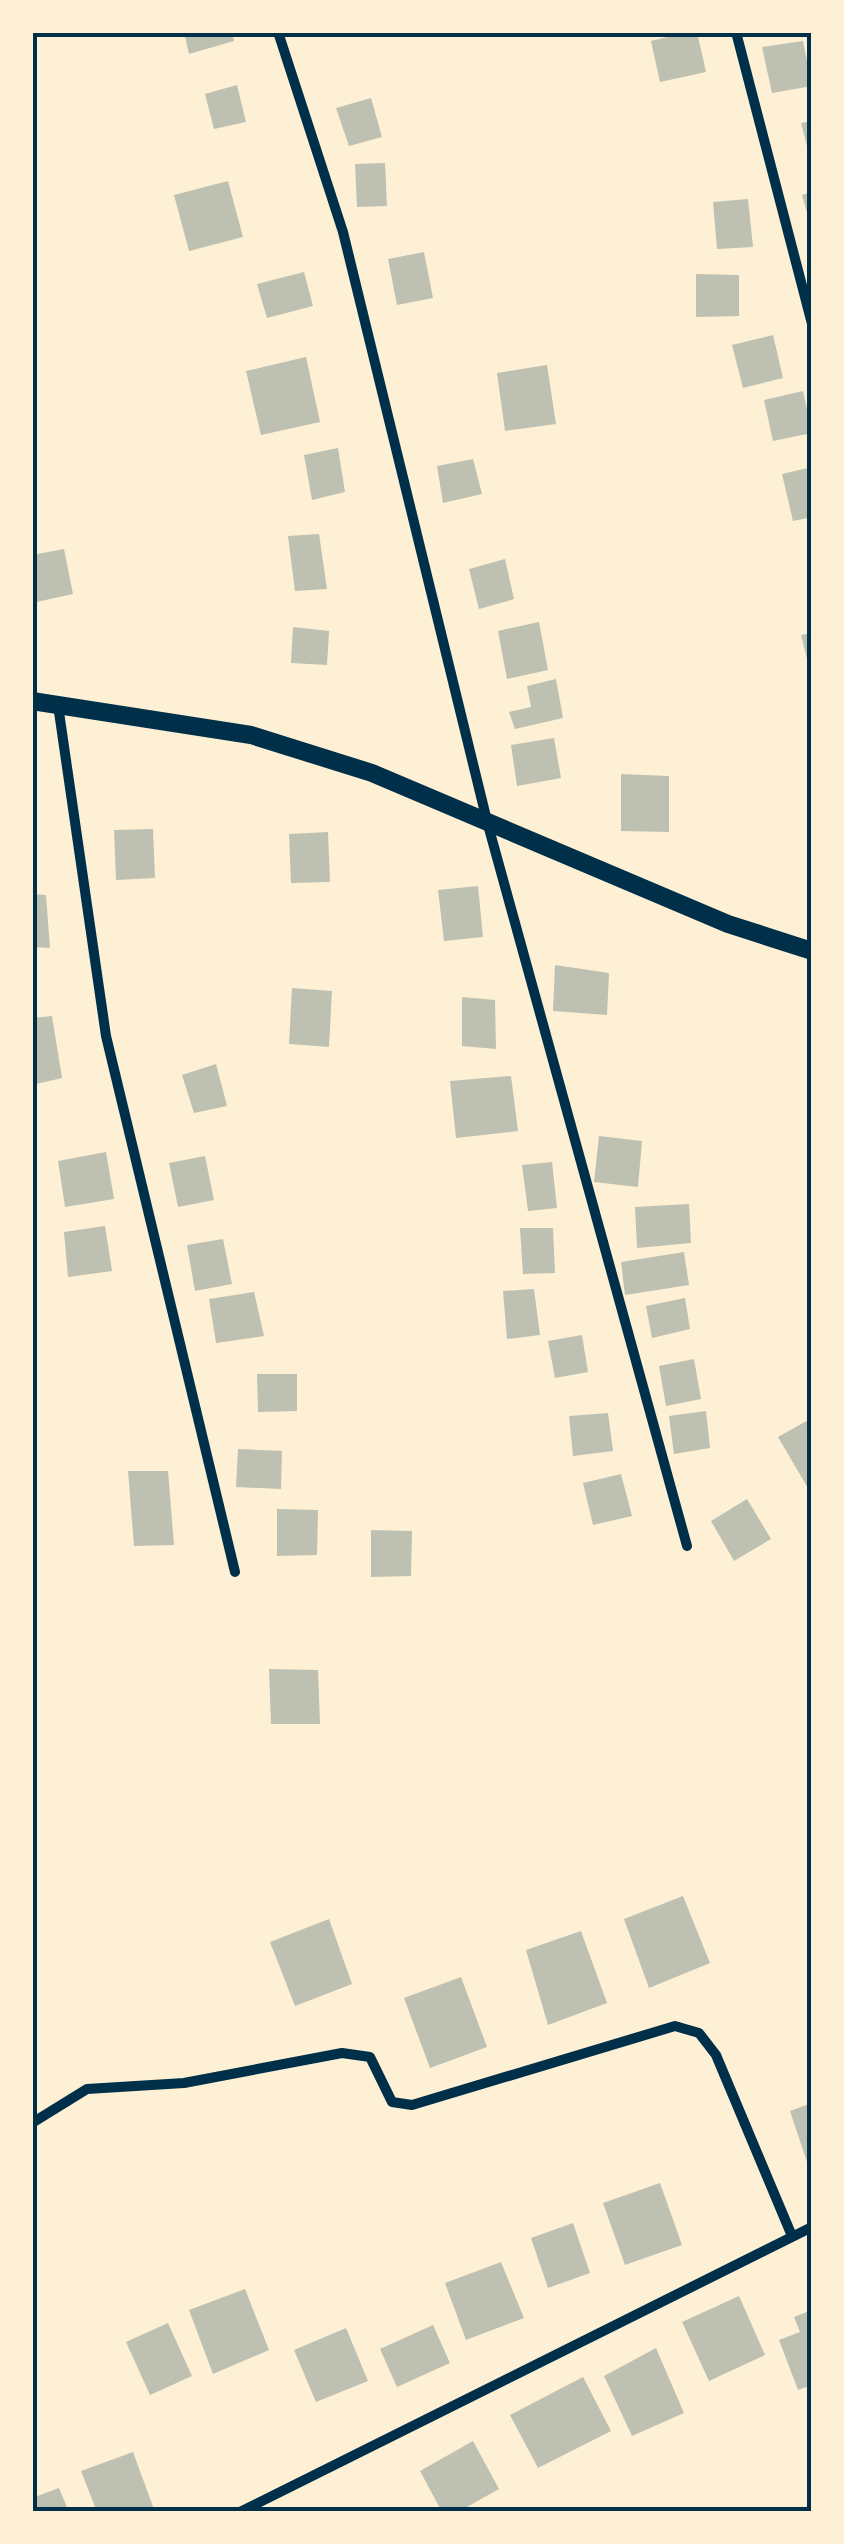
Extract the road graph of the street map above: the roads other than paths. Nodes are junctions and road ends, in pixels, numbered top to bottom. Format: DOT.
graph roads {
  1 [pos="278,32"];
  2 [pos="736,32"];
  3 [pos="812,324"];
  4 [pos="32,702"];
  5 [pos="58,705"];
  6 [pos="488,825"];
  7 [pos="812,951"];
  8 [pos="687,1546"];
  9 [pos="236,1572"];
  10 [pos="32,2123"];
  11 [pos="812,2227"];
  12 [pos="792,2236"];
  13 [pos="240,2512"];
  1 -- 6 [label="street"];
  2 -- 3 [label="street"];
  4 -- 5 [label="street"];
  5 -- 6 [label="street"];
  5 -- 9 [label="street"];
  6 -- 7 [label="street"];
  6 -- 8 [label="street"];
  10 -- 12 [label="street"];
  11 -- 12 [label="street"];
  12 -- 13 [label="street"];
}
